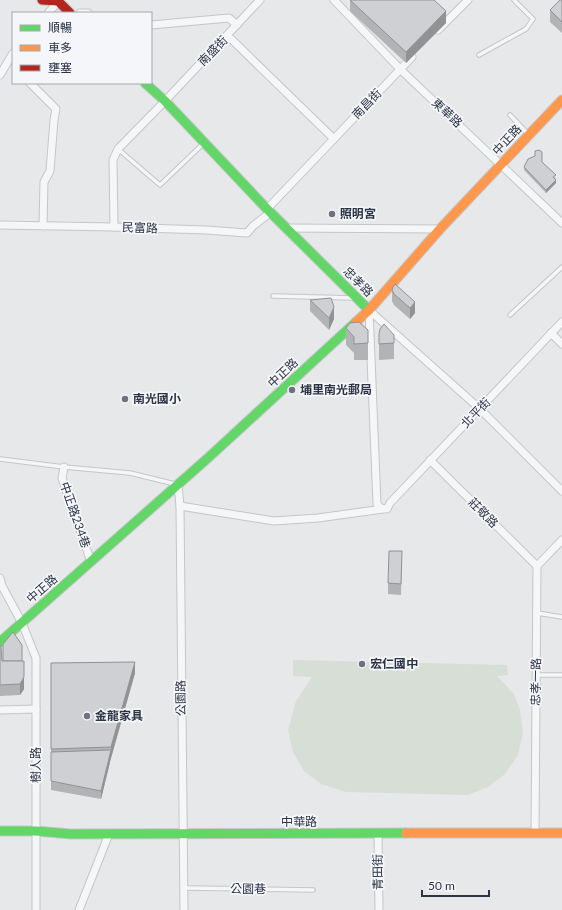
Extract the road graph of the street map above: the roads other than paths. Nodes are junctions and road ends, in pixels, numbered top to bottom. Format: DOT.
graph roads {
  1 [pos="42,0"];
  2 [pos="260,0"];
  3 [pos="334,0"];
  4 [pos="468,0"];
  5 [pos="514,0"];
  6 [pos="59,1"];
  7 [pos="49,12"];
  8 [pos="69,12"];
  9 [pos="152,25"];
  10 [pos="237,25"];
  11 [pos="228,36"];
  12 [pos="431,38"];
  13 [pos="416,53"];
  14 [pos="479,55"];
  15 [pos="10,64"];
  16 [pos="401,70"];
  17 [pos="0,75"];
  18 [pos="31,84"];
  19 [pos="146,84"];
  20 [pos="562,100"];
  21 [pos="165,101"];
  22 [pos="510,114"];
  23 [pos="528,135"];
  24 [pos="334,139"];
  25 [pos="205,142"];
  26 [pos="118,149"];
  27 [pos="501,164"];
  28 [pos="269,211"];
  29 [pos="562,223"];
  30 [pos="0,225"];
  31 [pos="43,226"];
  32 [pos="114,227"];
  33 [pos="287,228"];
  34 [pos="440,229"];
  35 [pos="562,267"];
  36 [pos="273,296"];
  37 [pos="357,299"];
  38 [pos="368,310"];
  39 [pos="510,315"];
  40 [pos="562,322"];
  41 [pos="551,333"];
  42 [pos="562,344"];
  43 [pos="480,409"];
  44 [pos="0,459"];
  45 [pos="430,460"];
  46 [pos="64,467"];
  47 [pos="178,485"];
  48 [pos="562,491"];
  49 [pos="180,506"];
  50 [pos="383,508"];
  51 [pos="562,540"];
  52 [pos="91,562"];
  53 [pos="537,566"];
  54 [pos="0,578"];
  55 [pos="537,613"];
  56 [pos="562,617"];
  57 [pos="22,623"];
  58 [pos="0,642"];
  59 [pos="536,675"];
  60 [pos="562,675"];
  61 [pos="36,709"];
  62 [pos="0,710"];
  63 [pos="0,831"];
  64 [pos="36,831"];
  65 [pos="183,833"];
  66 [pos="535,833"];
  67 [pos="562,833"];
  68 [pos="109,834"];
  69 [pos="378,834"];
  70 [pos="184,888"];
  71 [pos="313,890"];
  72 [pos="36,910"];
  73 [pos="79,910"];
  74 [pos="184,910"];
  75 [pos="379,910"];
  1 -- 6 [label="street"];
  2 -- 10 [label="street, 南盛街"];
  3 -- 16 [label="street, 東華路"];
  4 -- 12 [label="street"];
  5 -- 14 [label="lane"];
  6 -- 7 [label="street"];
  6 -- 8 [label="street"];
  9 -- 10 [label="street"];
  10 -- 11 [label="street, 南盛街"];
  11 -- 21 [label="street, 南盛街"];
  11 -- 24 [label="street"];
  13 -- 16 [label="street, 南昌街"];
  15 -- 17 [label="street"];
  16 -- 24 [label="street, 南昌街"];
  16 -- 27 [label="street, 東華路"];
  18 -- 31 [label="street"];
  19 -- 21 [label="street, 忠孝路"];
  20 -- 23 [label="street, 中正路"];
  21 -- 25 [label="street, 忠孝路"];
  21 -- 26 [label="street, 南盛街"];
  22 -- 23 [label="lane"];
  23 -- 27 [label="street, 中正路"];
  24 -- 28 [label="street, 南昌街"];
  25 -- 26 [label="lane"];
  25 -- 28 [label="street, 忠孝路"];
  26 -- 32 [label="street"];
  27 -- 29 [label="street, 東華路"];
  27 -- 34 [label="street, 中正路"];
  28 -- 32 [label="street, 民富路"];
  28 -- 33 [label="street, 忠孝路"];
  30 -- 31 [label="street, 民富路"];
  31 -- 32 [label="street, 民富路"];
  33 -- 34 [label="street"];
  33 -- 37 [label="street, 忠孝路"];
  34 -- 38 [label="street, 中正路"];
  35 -- 39 [label="lane"];
  36 -- 37 [label="lane"];
  37 -- 38 [label="street, 忠孝路"];
  38 -- 43 [label="street, 忠孝路"];
  38 -- 47 [label="street, 中正路"];
  38 -- 50 [label="street"];
  40 -- 41 [label="street, 北平街"];
  41 -- 42 [label="street"];
  41 -- 43 [label="street, 北平街"];
  43 -- 45 [label="street, 北平街"];
  43 -- 48 [label="street, 忠孝路"];
  44 -- 46 [label="lane"];
  45 -- 50 [label="street, 北平街"];
  45 -- 53 [label="street, 莊敬路"];
  46 -- 47 [label="lane"];
  46 -- 52 [label="street, 中正路234巷"];
  47 -- 49 [label="street, 公園路"];
  47 -- 52 [label="street, 中正路"];
  49 -- 50 [label="street"];
  49 -- 65 [label="street, 公園路"];
  51 -- 53 [label="street"];
  52 -- 57 [label="street, 中正路"];
  53 -- 55 [label="street, 忠孝一路"];
  54 -- 57 [label="street, 樹人路"];
  55 -- 56 [label="lane"];
  55 -- 59 [label="street, 忠孝一路"];
  57 -- 58 [label="street, 中正路"];
  57 -- 61 [label="street, 樹人路"];
  59 -- 60 [label="lane"];
  59 -- 66 [label="street, 忠孝一路"];
  61 -- 62 [label="street"];
  61 -- 64 [label="street, 樹人路"];
  63 -- 64 [label="street, 中華路"];
  64 -- 68 [label="street, 中華路"];
  64 -- 72 [label="street, 樹人路"];
  65 -- 68 [label="street, 中華路"];
  65 -- 69 [label="street, 中華路"];
  65 -- 70 [label="street, 公園路"];
  66 -- 67 [label="street, 中華路"];
  66 -- 69 [label="street, 中華路"];
  68 -- 73 [label="street"];
  69 -- 75 [label="street, 青田街"];
  70 -- 71 [label="lane, 公園巷"];
  70 -- 74 [label="street, 公園路"];
}
